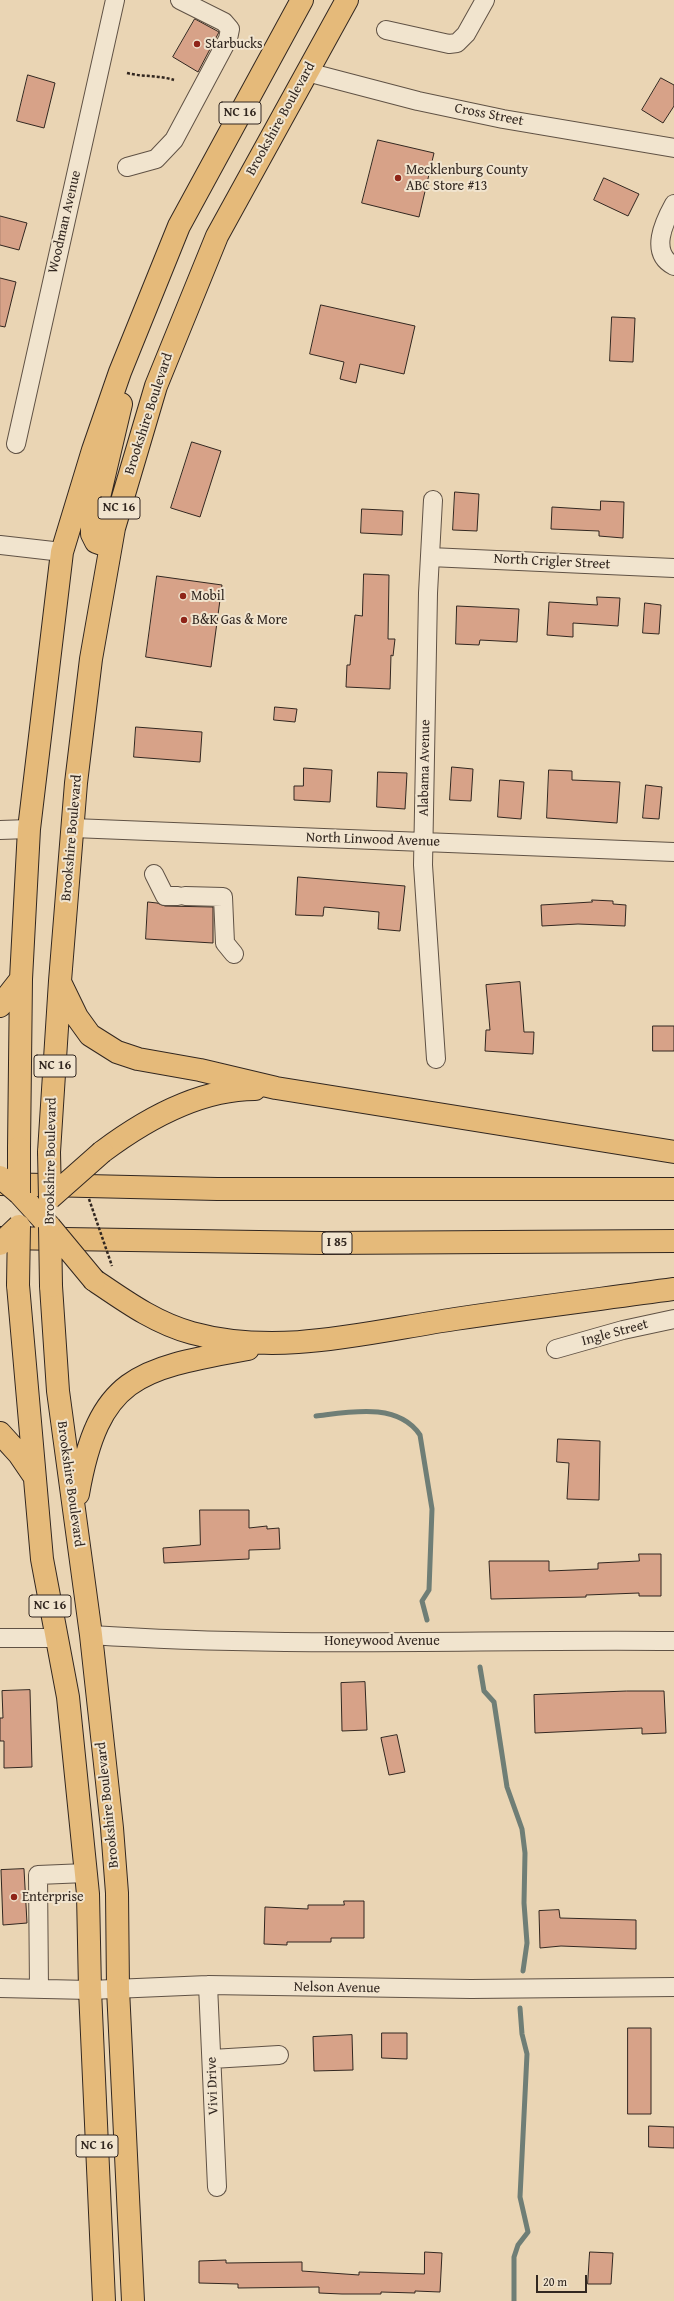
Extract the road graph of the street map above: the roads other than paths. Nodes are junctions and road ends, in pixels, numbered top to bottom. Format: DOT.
graph roads {
  1 [pos="115,0"];
  2 [pos="180,0"];
  3 [pos="302,0"];
  4 [pos="347,0"];
  5 [pos="484,0"];
  6 [pos="386,30"];
  7 [pos="307,72"];
  8 [pos="674,148"];
  9 [pos="127,167"];
  10 [pos="674,204"];
  11 [pos="671,263"];
  12 [pos="132,340"];
  13 [pos="16,444"];
  14 [pos="434,500"];
  15 [pos="0,545"];
  16 [pos="110,547"];
  17 [pos="62,552"];
  18 [pos="430,557"];
  19 [pos="674,568"];
  20 [pos="73,828"];
  21 [pos="29,829"];
  22 [pos="0,830"];
  23 [pos="423,842"];
  24 [pos="674,852"];
  25 [pos="154,874"];
  26 [pos="234,954"];
  27 [pos="21,979"];
  28 [pos="60,981"];
  29 [pos="0,1006"];
  30 [pos="436,1059"];
  31 [pos="276,1088"];
  32 [pos="674,1152"];
  33 [pos="0,1176"];
  34 [pos="674,1188"];
  35 [pos="9,1189"];
  36 [pos="43,1204"];
  37 [pos="19,1226"];
  38 [pos="50,1227"];
  39 [pos="0,1238"];
  40 [pos="674,1240"];
  41 [pos="0,1244"];
  42 [pos="674,1289"];
  43 [pos="674,1319"];
  44 [pos="275,1344"];
  45 [pos="556,1349"];
  46 [pos="0,1433"];
  47 [pos="35,1478"];
  48 [pos="74,1513"];
  49 [pos="91,1635"];
  50 [pos="0,1638"];
  51 [pos="55,1638"];
  52 [pos="674,1641"];
  53 [pos="86,1872"];
  54 [pos="208,1985"];
  55 [pos="674,1987"];
  56 [pos="0,1988"];
  57 [pos="39,1989"];
  58 [pos="118,1989"];
  59 [pos="90,1990"];
  60 [pos="279,2055"];
  61 [pos="212,2059"];
  62 [pos="217,2187"];
  63 [pos="104,2301"];
  64 [pos="133,2301"];
  1 -- 13 [label="street, Woodman Avenue"];
  2 -- 9 [label="street"];
  3 -- 12 [label="highway, Brookshire Boulevard / NC 16"];
  4 -- 7 [label="highway, Brookshire Boulevard / NC 16"];
  5 -- 6 [label="street"];
  7 -- 8 [label="street, Cross Street"];
  7 -- 16 [label="highway, Brookshire Boulevard / NC 16"];
  10 -- 11 [label="street"];
  12 -- 16 [label="highway"];
  12 -- 17 [label="highway, Brookshire Boulevard / NC 16"];
  14 -- 18 [label="street, Alabama Avenue"];
  15 -- 17 [label="street"];
  16 -- 20 [label="highway, Brookshire Boulevard / NC 16"];
  17 -- 21 [label="highway, Brookshire Boulevard / NC 16"];
  18 -- 19 [label="street, North Crigler Street"];
  18 -- 23 [label="street, Alabama Avenue"];
  20 -- 23 [label="street, North Linwood Avenue"];
  20 -- 28 [label="highway, Brookshire Boulevard / NC 16"];
  21 -- 22 [label="street"];
  21 -- 27 [label="highway, Brookshire Boulevard / NC 16"];
  23 -- 24 [label="street, North Linwood Avenue"];
  23 -- 30 [label="street, Alabama Avenue"];
  25 -- 26 [label="street"];
  27 -- 29 [label="highway"];
  27 -- 35 [label="highway, Brookshire Boulevard / NC 16, bridge"];
  28 -- 31 [label="highway"];
  28 -- 36 [label="highway, Brookshire Boulevard / NC 16, bridge"];
  31 -- 32 [label="highway"];
  31 -- 36 [label="highway, bridge"];
  33 -- 35 [label="highway, bridge"];
  34 -- 35 [label="highway"];
  35 -- 36 [label="highway"];
  35 -- 37 [label="highway, Brookshire Boulevard / NC 16"];
  36 -- 37 [label="highway"];
  36 -- 38 [label="highway, Brookshire Boulevard / NC 16"];
  37 -- 41 [label="highway, bridge"];
  37 -- 47 [label="highway, Brookshire Boulevard / NC 16, bridge"];
  38 -- 44 [label="highway, bridge"];
  38 -- 48 [label="highway, Brookshire Boulevard / NC 16, bridge"];
  39 -- 40 [label="highway, I 85"];
  42 -- 44 [label="highway"];
  43 -- 45 [label="street, Ingle Street"];
  44 -- 48 [label="highway"];
  46 -- 47 [label="highway"];
  47 -- 51 [label="highway, Brookshire Boulevard / NC 16"];
  48 -- 49 [label="highway, Brookshire Boulevard / NC 16"];
  49 -- 52 [label="street, Honeywood Avenue"];
  49 -- 58 [label="highway, Brookshire Boulevard / NC 16"];
  50 -- 51 [label="street"];
  51 -- 53 [label="highway, Brookshire Boulevard / NC 16"];
  53 -- 57 [label="street"];
  53 -- 59 [label="highway, Brookshire Boulevard / NC 16"];
  54 -- 55 [label="street, Nelson Avenue"];
  54 -- 58 [label="street, Nelson Avenue"];
  54 -- 61 [label="street, Vivi Drive"];
  56 -- 57 [label="street, Nelson Avenue"];
  57 -- 59 [label="street, Nelson Avenue"];
  58 -- 59 [label="street, Nelson Avenue"];
  58 -- 64 [label="highway, Brookshire Boulevard / NC 16"];
  59 -- 63 [label="highway, Brookshire Boulevard / NC 16"];
  60 -- 61 [label="street"];
  61 -- 62 [label="street, Vivi Drive"];
}
